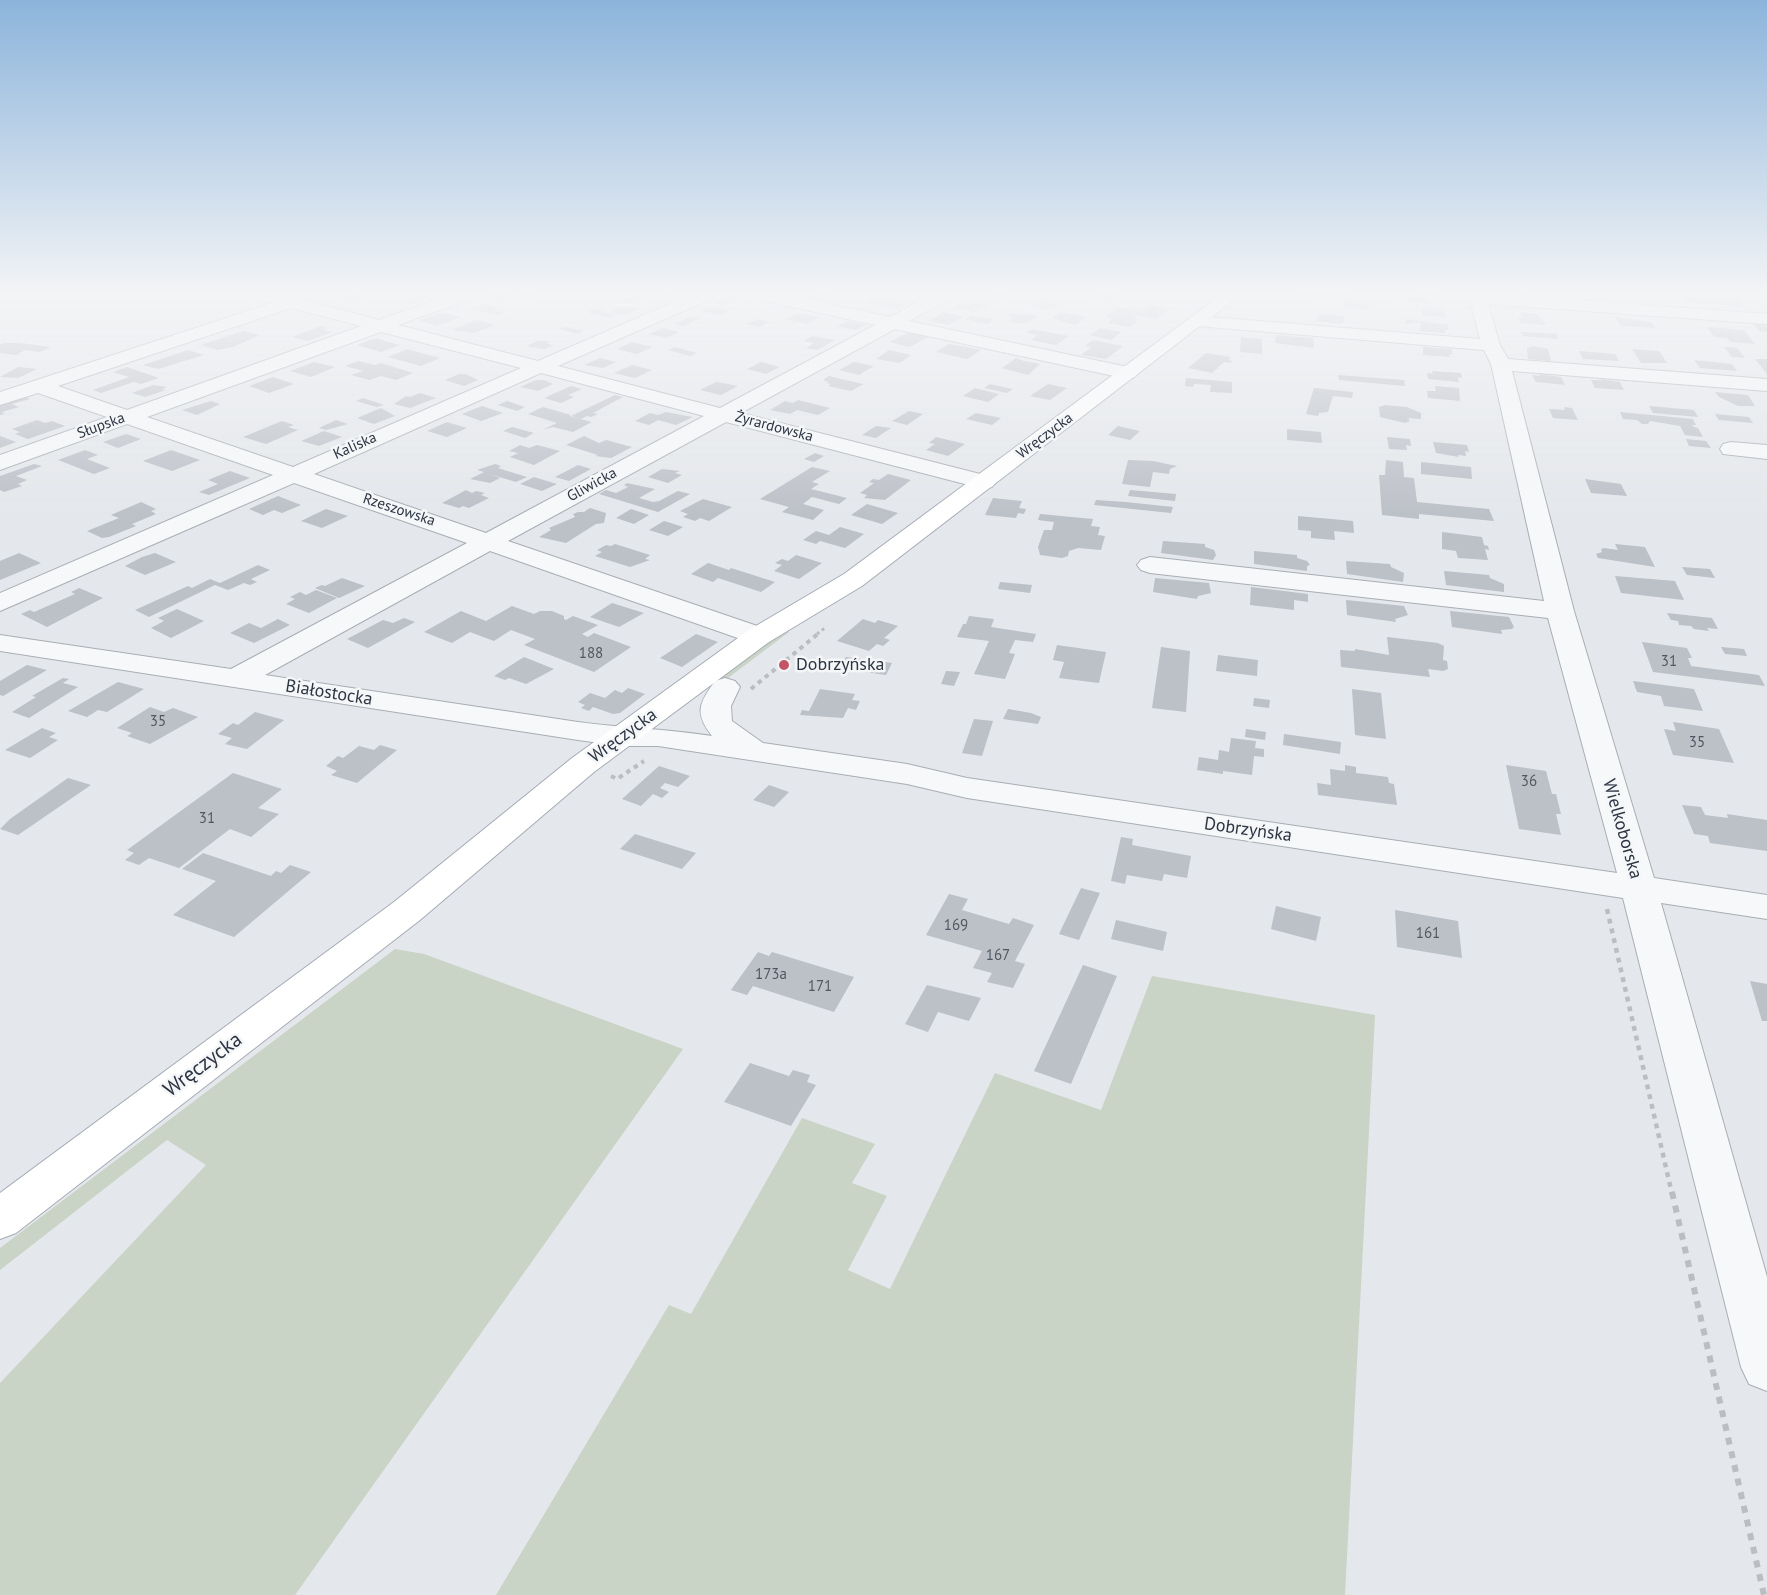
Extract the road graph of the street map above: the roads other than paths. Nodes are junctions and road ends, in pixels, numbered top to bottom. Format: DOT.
graph roads {
  1 [pos="98,366"];
  2 [pos="267,366"];
  3 [pos="809,366"];
  4 [pos="1096,366"];
  5 [pos="1137,366"];
  6 [pos="1499,366"];
  7 [pos="1605,366"];
  8 [pos="537,367"];
  9 [pos="1128,373"];
  10 [pos="1767,385"];
  11 [pos="38,386"];
  12 [pos="0,399"];
  13 [pos="723,414"];
  14 [pos="124,417"];
  15 [pos="1731,449"];
  16 [pos="1767,452"];
  17 [pos="0,463"];
  18 [pos="291,474"];
  19 [pos="984,482"];
  20 [pos="490,541"];
  21 [pos="1150,565"];
  22 [pos="853,580"];
  23 [pos="0,603"];
  24 [pos="1560,611"];
  25 [pos="759,636"];
  26 [pos="0,643"];
  27 [pos="235,678"];
  28 [pos="734,691"];
  29 [pos="656,726"];
  30 [pos="622,736"];
  31 [pos="753,751"];
  32 [pos="1622,896"];
  33 [pos="1767,907"];
  34 [pos="407,911"];
  35 [pos="0,1219"];
  36 [pos="1767,1367"];
  1 -- 11 [label="street"];
  2 -- 14 [label="street, Słupska"];
  3 -- 13 [label="street, Gliwicka"];
  4 -- 9 [label="street"];
  5 -- 9 [label="main road, Wręczycka"];
  6 -- 24 [label="street, Wielkoborska"];
  7 -- 10 [label="street"];
  8 -- 13 [label="street, Żyrardowska"];
  8 -- 18 [label="street, Kaliska"];
  9 -- 19 [label="main road, Wręczycka"];
  11 -- 12 [label="street"];
  11 -- 14 [label="street, Rzeszowska"];
  13 -- 19 [label="street, Żyrardowska"];
  13 -- 20 [label="street, Gliwicka"];
  14 -- 17 [label="street, Słupska"];
  14 -- 18 [label="street, Rzeszowska"];
  15 -- 16 [label="street"];
  18 -- 20 [label="street, Rzeszowska"];
  18 -- 23 [label="street, Kaliska"];
  19 -- 22 [label="main road, Wręczycka"];
  20 -- 25 [label="street, Rzeszowska"];
  20 -- 27 [label="street, Gliwicka"];
  21 -- 24 [label="street"];
  22 -- 25 [label="main road, Wręczycka"];
  22 -- 28 [label="main road, Wręczycka"];
  24 -- 32 [label="street, Wielkoborska"];
  25 -- 29 [label="main road, Wręczycka"];
  26 -- 27 [label="street, Białostocka"];
  27 -- 30 [label="street, Białostocka"];
  28 -- 29 [label="main road, Wręczycka"];
  28 -- 31 [label="street"];
  29 -- 30 [label="street, Białostocka"];
  29 -- 31 [label="street, Dobrzyńska"];
  29 -- 34 [label="main road, Wręczycka"];
  30 -- 34 [label="main road, Wręczycka"];
  31 -- 32 [label="street, Dobrzyńska"];
  32 -- 33 [label="street, Dobrzyńska"];
  32 -- 36 [label="street, Wielkoborska"];
  34 -- 35 [label="main road, Wręczycka"];
}
